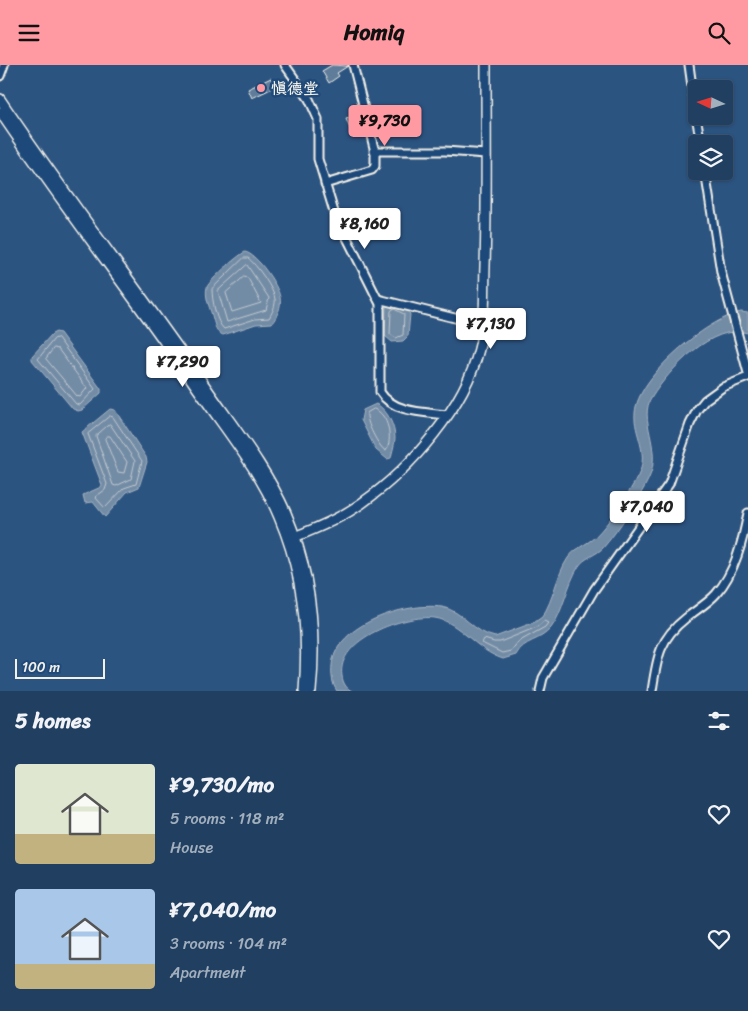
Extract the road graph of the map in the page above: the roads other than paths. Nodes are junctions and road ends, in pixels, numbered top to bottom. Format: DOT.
graph roads {
  1 [pos="4,65"];
  2 [pos="285,65"];
  3 [pos="353,65"];
  4 [pos="486,65"];
  5 [pos="688,65"];
  6 [pos="0,76"];
  7 [pos="690,80"];
  8 [pos="0,99"];
  9 [pos="0,112"];
  10 [pos="374,151"];
  11 [pos="486,154"];
  12 [pos="706,180"];
  13 [pos="325,184"];
  14 [pos="378,299"];
  15 [pos="483,325"];
  16 [pos="748,373"];
  17 [pos="748,377"];
  18 [pos="447,415"];
  19 [pos="748,513"];
  20 [pos="294,537"];
  21 [pos="304,691"];
  22 [pos="311,691"];
  23 [pos="540,691"];
  24 [pos="652,691"];
  1 -- 6 [label="street"];
  2 -- 13 [label="street"];
  3 -- 10 [label="street"];
  4 -- 11 [label="main road"];
  5 -- 7 [label="street"];
  8 -- 20 [label="main road"];
  9 -- 21 [label="main road"];
  10 -- 11 [label="street"];
  10 -- 13 [label="street"];
  11 -- 15 [label="main road"];
  12 -- 16 [label="street"];
  13 -- 14 [label="street"];
  14 -- 15 [label="street"];
  14 -- 18 [label="street"];
  15 -- 18 [label="main road"];
  17 -- 23 [label="street"];
  18 -- 20 [label="main road"];
  19 -- 24 [label="street"];
  20 -- 22 [label="main road"];
}
